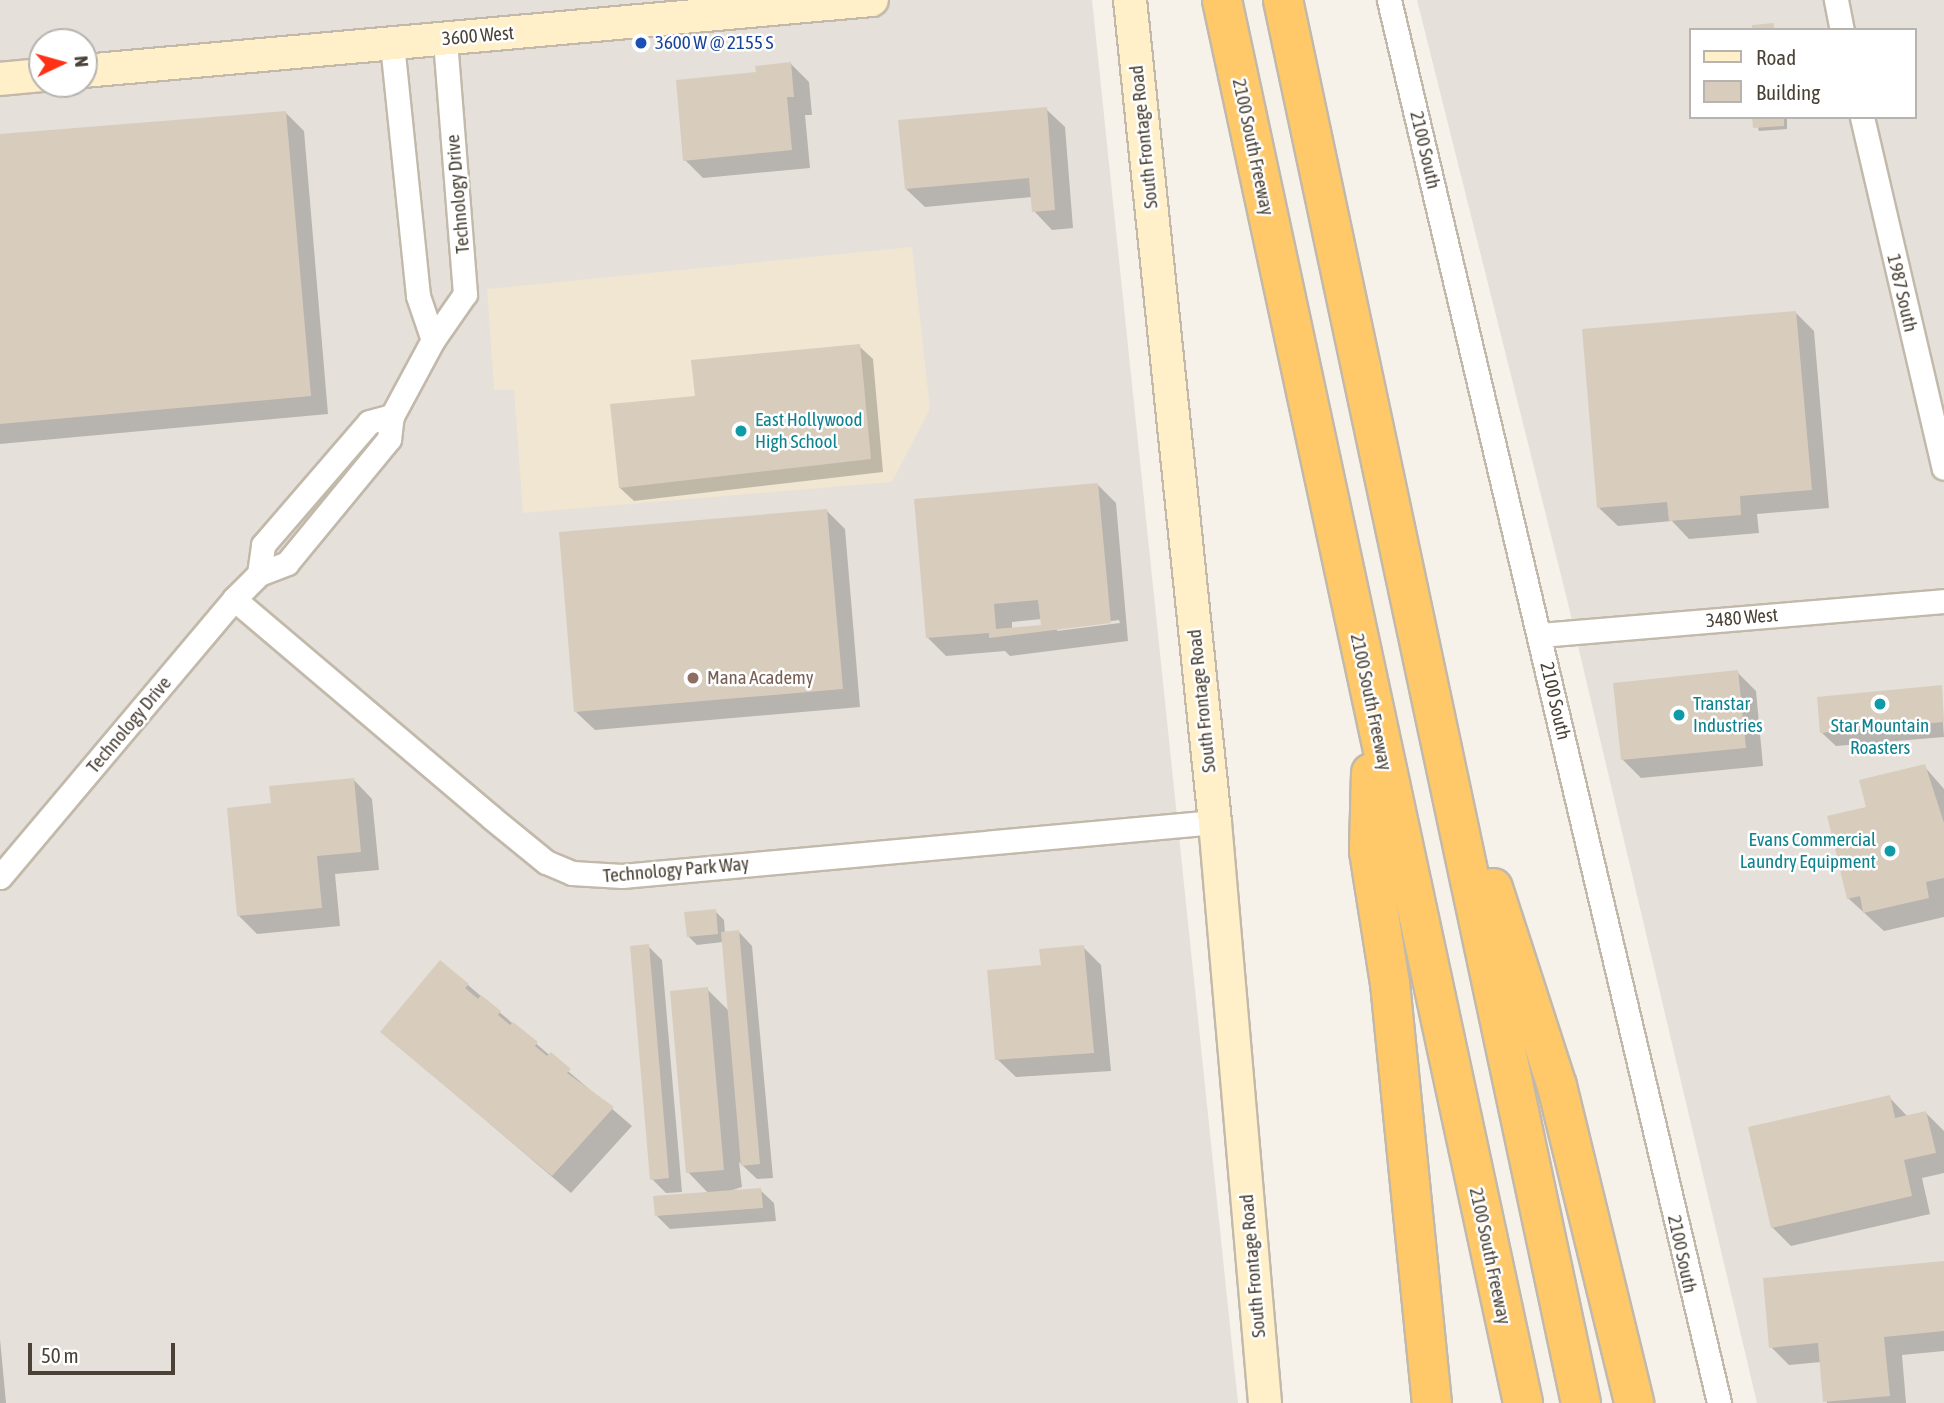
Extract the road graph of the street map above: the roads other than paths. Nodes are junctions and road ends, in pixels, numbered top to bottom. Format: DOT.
graph roads {
  1 [pos="872,0"];
  2 [pos="1130,0"];
  3 [pos="1222,0"];
  4 [pos="1283,0"];
  5 [pos="1389,0"];
  6 [pos="1836,0"];
  7 [pos="650,10"];
  8 [pos="1842,28"];
  9 [pos="445,39"];
  10 [pos="392,44"];
  11 [pos="98,70"];
  12 [pos="28,76"];
  13 [pos="0,79"];
  14 [pos="1862,119"];
  15 [pos="433,340"];
  16 [pos="1361,378"];
  17 [pos="1944,468"];
  18 [pos="234,599"];
  19 [pos="1944,601"];
  20 [pos="1540,635"];
  21 [pos="1373,715"];
  22 [pos="1214,822"];
  23 [pos="0,877"];
  24 [pos="1265,1403"];
  25 [pos="1432,1403"];
  26 [pos="1523,1403"];
  27 [pos="1581,1403"];
  28 [pos="1634,1403"];
  29 [pos="1719,1403"];
  1 -- 7 [label="street, 3600 West"];
  2 -- 22 [label="street, South Frontage Road"];
  3 -- 21 [label="highway, 2100 South Freeway"];
  4 -- 16 [label="highway"];
  5 -- 20 [label="street, 2100 South"];
  6 -- 8 [label="street"];
  7 -- 9 [label="street, 3600 West"];
  9 -- 10 [label="street, 3600 West"];
  9 -- 15 [label="street, Technology Drive"];
  10 -- 11 [label="street, 3600 West"];
  10 -- 15 [label="street"];
  12 -- 13 [label="street"];
  14 -- 17 [label="street, 1987 South"];
  15 -- 18 [label="street, Technology Drive"];
  16 -- 27 [label="highway"];
  16 -- 28 [label="highway"];
  18 -- 22 [label="street, Technology Park Way"];
  18 -- 23 [label="street, Technology Drive"];
  19 -- 20 [label="street, 3480 West"];
  20 -- 29 [label="street, 2100 South"];
  21 -- 25 [label="highway"];
  21 -- 26 [label="highway, 2100 South Freeway"];
  22 -- 24 [label="street, South Frontage Road"];
}
